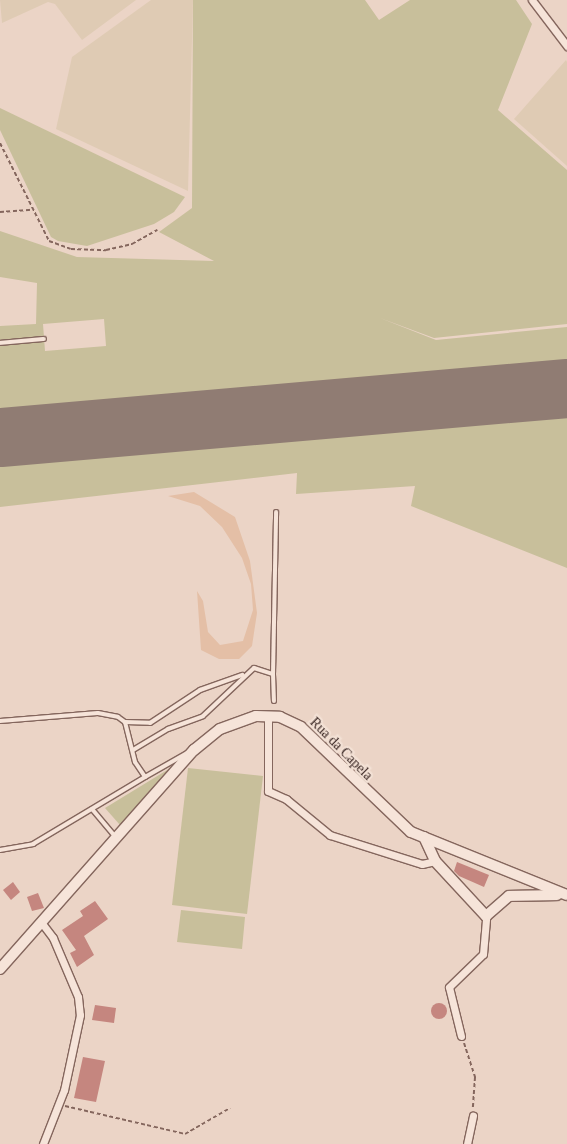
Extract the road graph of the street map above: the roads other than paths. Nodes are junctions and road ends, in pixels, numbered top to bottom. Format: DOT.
graph roads {
  1 [pos="532,0"];
  2 [pos="567,46"];
  3 [pos="44,339"];
  4 [pos="0,343"];
  5 [pos="276,512"];
  6 [pos="244,674"];
  7 [pos="273,674"];
  8 [pos="274,701"];
  9 [pos="268,716"];
  10 [pos="0,722"];
  11 [pos="125,722"];
  12 [pos="196,748"];
  13 [pos="133,750"];
  14 [pos="146,777"];
  15 [pos="92,810"];
  16 [pos="117,837"];
  17 [pos="424,838"];
  18 [pos="0,850"];
  19 [pos="434,861"];
  20 [pos="567,895"];
  21 [pos="486,916"];
  22 [pos="41,922"];
  23 [pos="0,969"];
  24 [pos="461,1036"];
  25 [pos="472,1116"];
  26 [pos="42,1144"];
  27 [pos="467,1144"];
  1 -- 2 [label="street"];
  3 -- 4 [label="lane"];
  5 -- 7 [label="lane"];
  6 -- 7 [label="lane"];
  6 -- 11 [label="lane"];
  6 -- 13 [label="lane"];
  7 -- 8 [label="lane"];
  9 -- 12 [label="street, Rua da Capela"];
  9 -- 17 [label="street, Rua da Capela"];
  9 -- 19 [label="street"];
  10 -- 11 [label="lane"];
  11 -- 13 [label="lane"];
  12 -- 14 [label="lane"];
  12 -- 16 [label="street, Rua da Capela"];
  13 -- 14 [label="lane"];
  14 -- 15 [label="lane"];
  15 -- 16 [label="lane"];
  15 -- 18 [label="lane"];
  16 -- 22 [label="street, Rua da Capela"];
  17 -- 19 [label="street"];
  17 -- 20 [label="street, Rua da Capela"];
  19 -- 21 [label="street"];
  20 -- 21 [label="street"];
  21 -- 24 [label="street"];
  22 -- 23 [label="street, Rua da Capela"];
  22 -- 26 [label="street"];
  25 -- 27 [label="street"];
}
